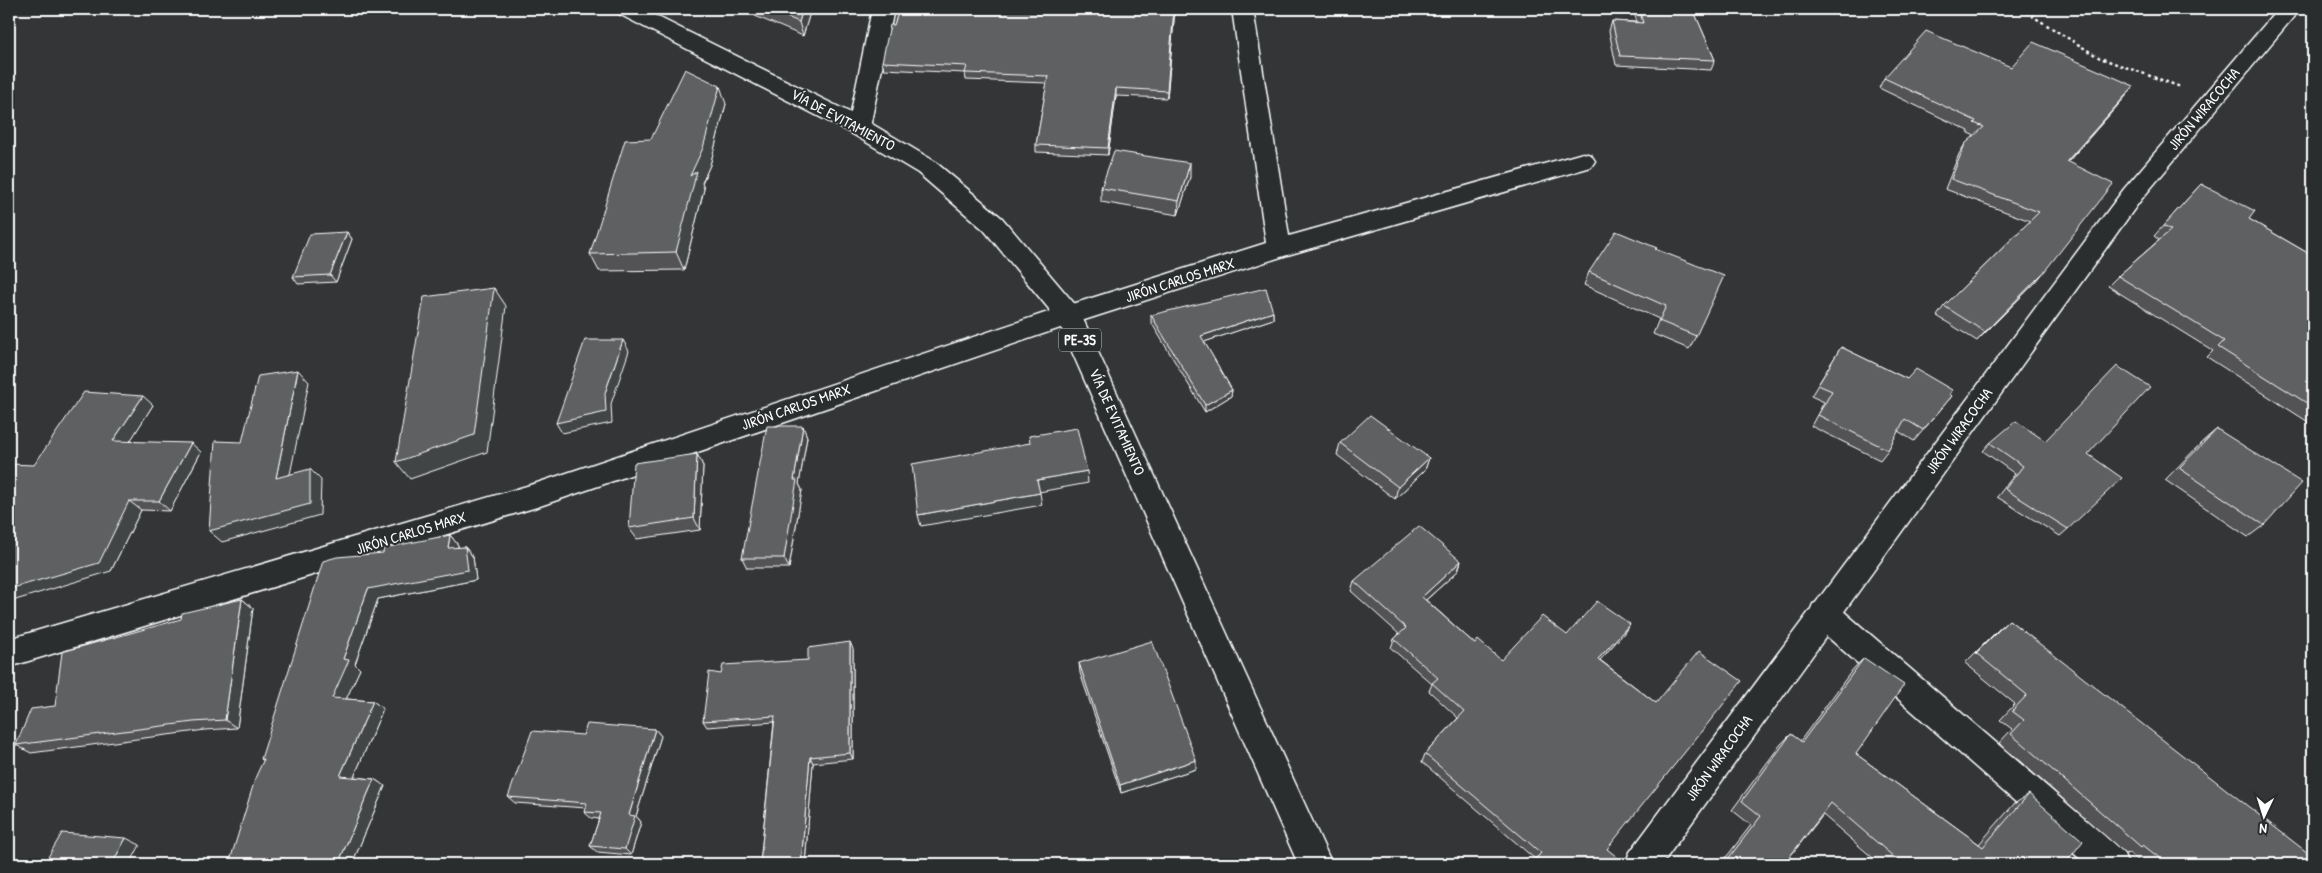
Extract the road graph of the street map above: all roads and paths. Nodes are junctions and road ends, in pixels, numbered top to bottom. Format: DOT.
graph roads {
  1 [pos="626,9"];
  2 [pos="883,9"];
  3 [pos="1242,9"];
  4 [pos="2021,9"];
  5 [pos="2288,9"];
  6 [pos="2213,99"];
  7 [pos="859,127"];
  8 [pos="1583,162"];
  9 [pos="1279,248"];
  10 [pos="1069,315"];
  11 [pos="1824,614"];
  12 [pos="9,654"];
  13 [pos="1315,864"];
  14 [pos="1642,864"];
  15 [pos="2111,864"];
  1 -- 7 [label="main road, VÍA DE EVITAMIENTO / PE-3S"];
  2 -- 7 [label="main road"];
  3 -- 9 [label="main road"];
  4 -- 6 [label="path"];
  5 -- 6 [label="main road, JIRÓN WIRACOCHA"];
  6 -- 11 [label="main road, JIRÓN WIRACOCHA"];
  7 -- 10 [label="main road, VÍA DE EVITAMIENTO / PE-3S"];
  8 -- 9 [label="main road, JIRÓN CARLOS MARX"];
  9 -- 10 [label="main road, JIRÓN CARLOS MARX"];
  10 -- 12 [label="main road, JIRÓN CARLOS MARX"];
  10 -- 13 [label="main road, VÍA DE EVITAMIENTO / PE-3S"];
  11 -- 14 [label="main road, JIRÓN WIRACOCHA"];
  11 -- 15 [label="main road"];
}
